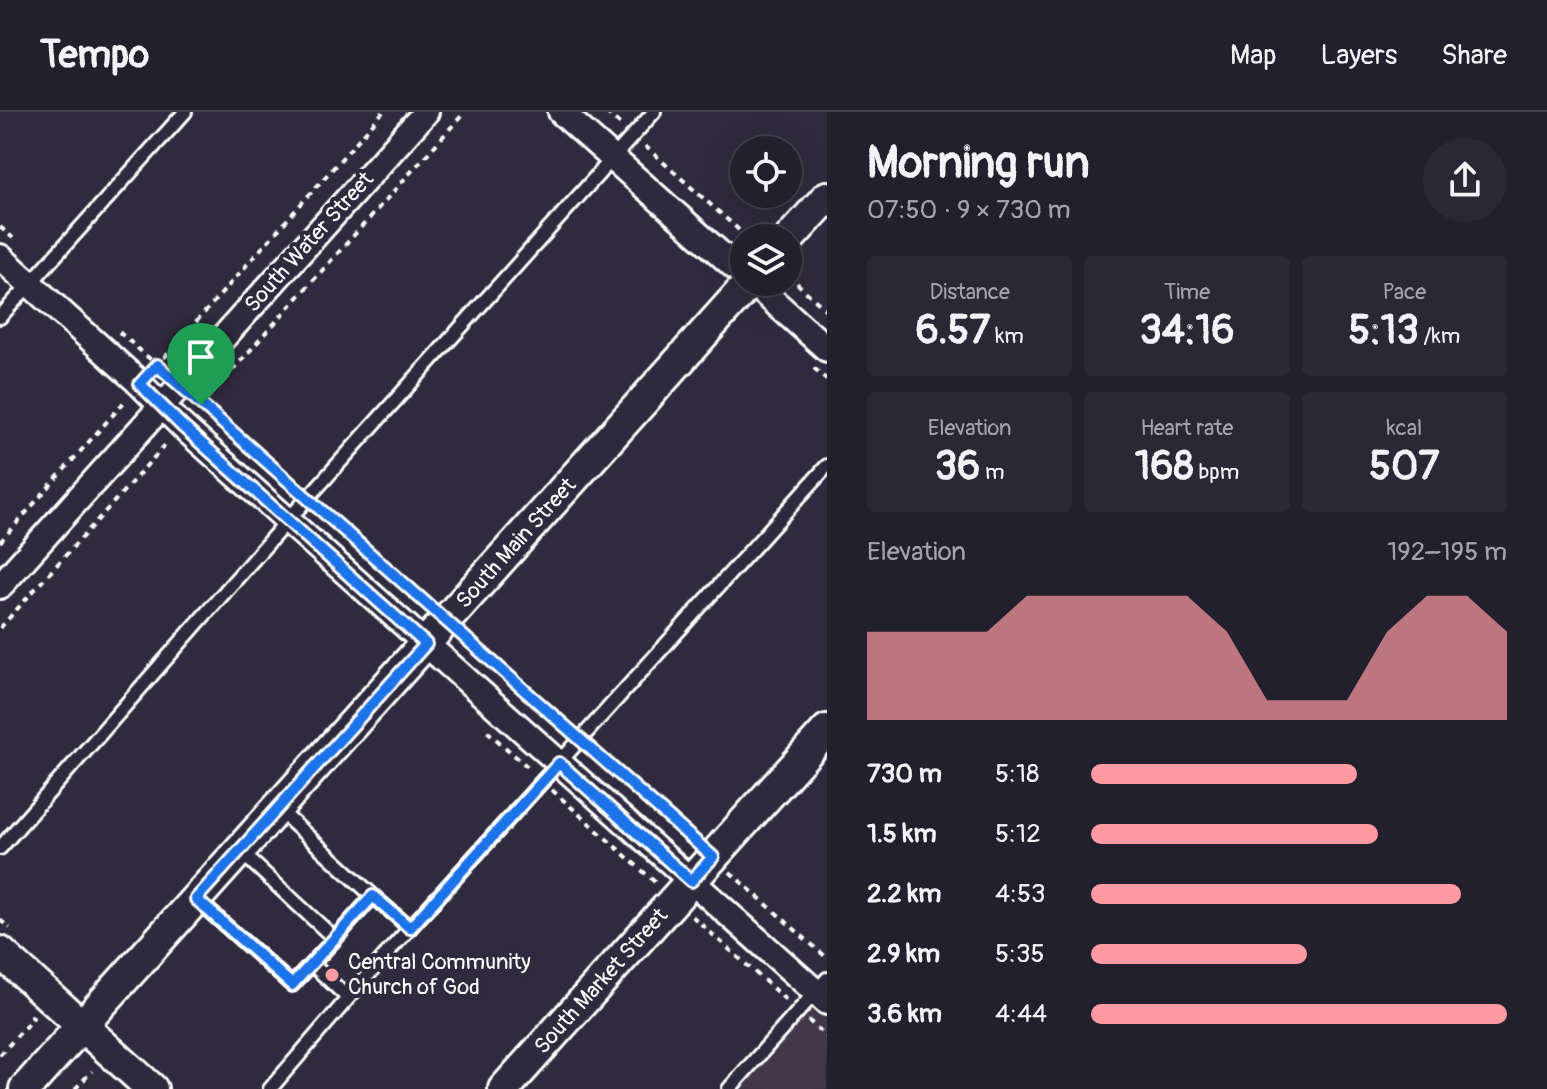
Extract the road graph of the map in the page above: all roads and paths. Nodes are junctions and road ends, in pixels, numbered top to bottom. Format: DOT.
graph roads {
  1 [pos="185,112"];
  2 [pos="383,112"];
  3 [pos="426,112"];
  4 [pos="465,112"];
  5 [pos="561,112"];
  6 [pos="606,112"];
  7 [pos="654,112"];
  8 [pos="633,135"];
  9 [pos="613,158"];
  10 [pos="827,197"];
  11 [pos="732,224"];
  12 [pos="802,225"];
  13 [pos="0,227"];
  14 [pos="0,257"];
  15 [pos="730,262"];
  16 [pos="38,276"];
  17 [pos="802,288"];
  18 [pos="738,296"];
  19 [pos="767,296"];
  20 [pos="827,311"];
  21 [pos="0,317"];
  22 [pos="112,326"];
  23 [pos="827,349"];
  24 [pos="157,365"];
  25 [pos="140,384"];
  26 [pos="180,386"];
  27 [pos="201,405"];
  28 [pos="162,406"];
  29 [pos="182,426"];
  30 [pos="827,466"];
  31 [pos="307,498"];
  32 [pos="288,520"];
  33 [pos="0,542"];
  34 [pos="0,586"];
  35 [pos="0,628"];
  36 [pos="436,633"];
  37 [pos="827,730"];
  38 [pos="580,740"];
  39 [pos="559,763"];
  40 [pos="278,809"];
  41 [pos="0,848"];
  42 [pos="240,851"];
  43 [pos="713,857"];
  44 [pos="691,881"];
  45 [pos="373,896"];
  46 [pos="196,899"];
  47 [pos="410,928"];
  48 [pos="335,939"];
  49 [pos="0,952"];
  50 [pos="827,958"];
  51 [pos="312,964"];
  52 [pos="823,991"];
  53 [pos="348,998"];
  54 [pos="22,1008"];
  55 [pos="82,1026"];
  56 [pos="0,1055"];
  57 [pos="102,1080"];
  58 [pos="25,1089"];
  59 [pos="75,1089"];
  60 [pos="152,1089"];
  61 [pos="270,1089"];
  62 [pos="504,1089"];
  63 [pos="729,1089"];
  1 -- 16 [label="lane"];
  2 -- 24 [label="path"];
  3 -- 26 [label="street, South Water Street"];
  4 -- 27 [label="path"];
  5 -- 9 [label="street"];
  6 -- 8 [label="path"];
  7 -- 8 [label="lane"];
  8 -- 9 [label="lane"];
  8 -- 11 [label="path"];
  9 -- 15 [label="street"];
  9 -- 31 [label="lane"];
  10 -- 12 [label="street"];
  13 -- 16 [label="path"];
  14 -- 16 [label="street"];
  16 -- 21 [label="lane"];
  16 -- 25 [label="street"];
  17 -- 20 [label="path"];
  18 -- 36 [label="street, South Main Street"];
  19 -- 23 [label="street"];
  22 -- 24 [label="path"];
  24 -- 25 [label="path"];
  24 -- 26 [label="path"];
  25 -- 28 [label="street"];
  25 -- 33 [label="path"];
  26 -- 27 [label="path"];
  26 -- 28 [label="street, South Water Street"];
  27 -- 29 [label="path"];
  27 -- 31 [label="path"];
  28 -- 29 [label="street"];
  28 -- 34 [label="street, South Water Street"];
  29 -- 32 [label="street"];
  29 -- 35 [label="path"];
  30 -- 38 [label="lane"];
  31 -- 32 [label="lane"];
  31 -- 36 [label="path"];
  32 -- 36 [label="street"];
  32 -- 41 [label="lane"];
  36 -- 38 [label="path"];
  36 -- 39 [label="street"];
  36 -- 40 [label="street, South Main Street"];
  37 -- 43 [label="street, South Market Street"];
  38 -- 39 [label="lane"];
  38 -- 43 [label="path"];
  39 -- 44 [label="street"];
  39 -- 47 [label="lane"];
  40 -- 42 [label="street, South Main Street"];
  40 -- 45 [label="lane"];
  42 -- 46 [label="street, South Main Street"];
  42 -- 48 [label="lane"];
  43 -- 44 [label="street, South Market Street"];
  43 -- 50 [label="path"];
  44 -- 52 [label="street"];
  44 -- 62 [label="street, South Market Street"];
  45 -- 47 [label="lane"];
  45 -- 48 [label="lane"];
  46 -- 51 [label="lane"];
  46 -- 55 [label="street, South Main Street"];
  47 -- 53 [label="lane"];
  48 -- 51 [label="lane"];
  49 -- 55 [label="street"];
  51 -- 53 [label="lane"];
  52 -- 63 [label="lane"];
  53 -- 61 [label="lane"];
  54 -- 56 [label="path"];
  55 -- 58 [label="street, South Main Street"];
  55 -- 60 [label="street"];
  57 -- 59 [label="path"];
}
